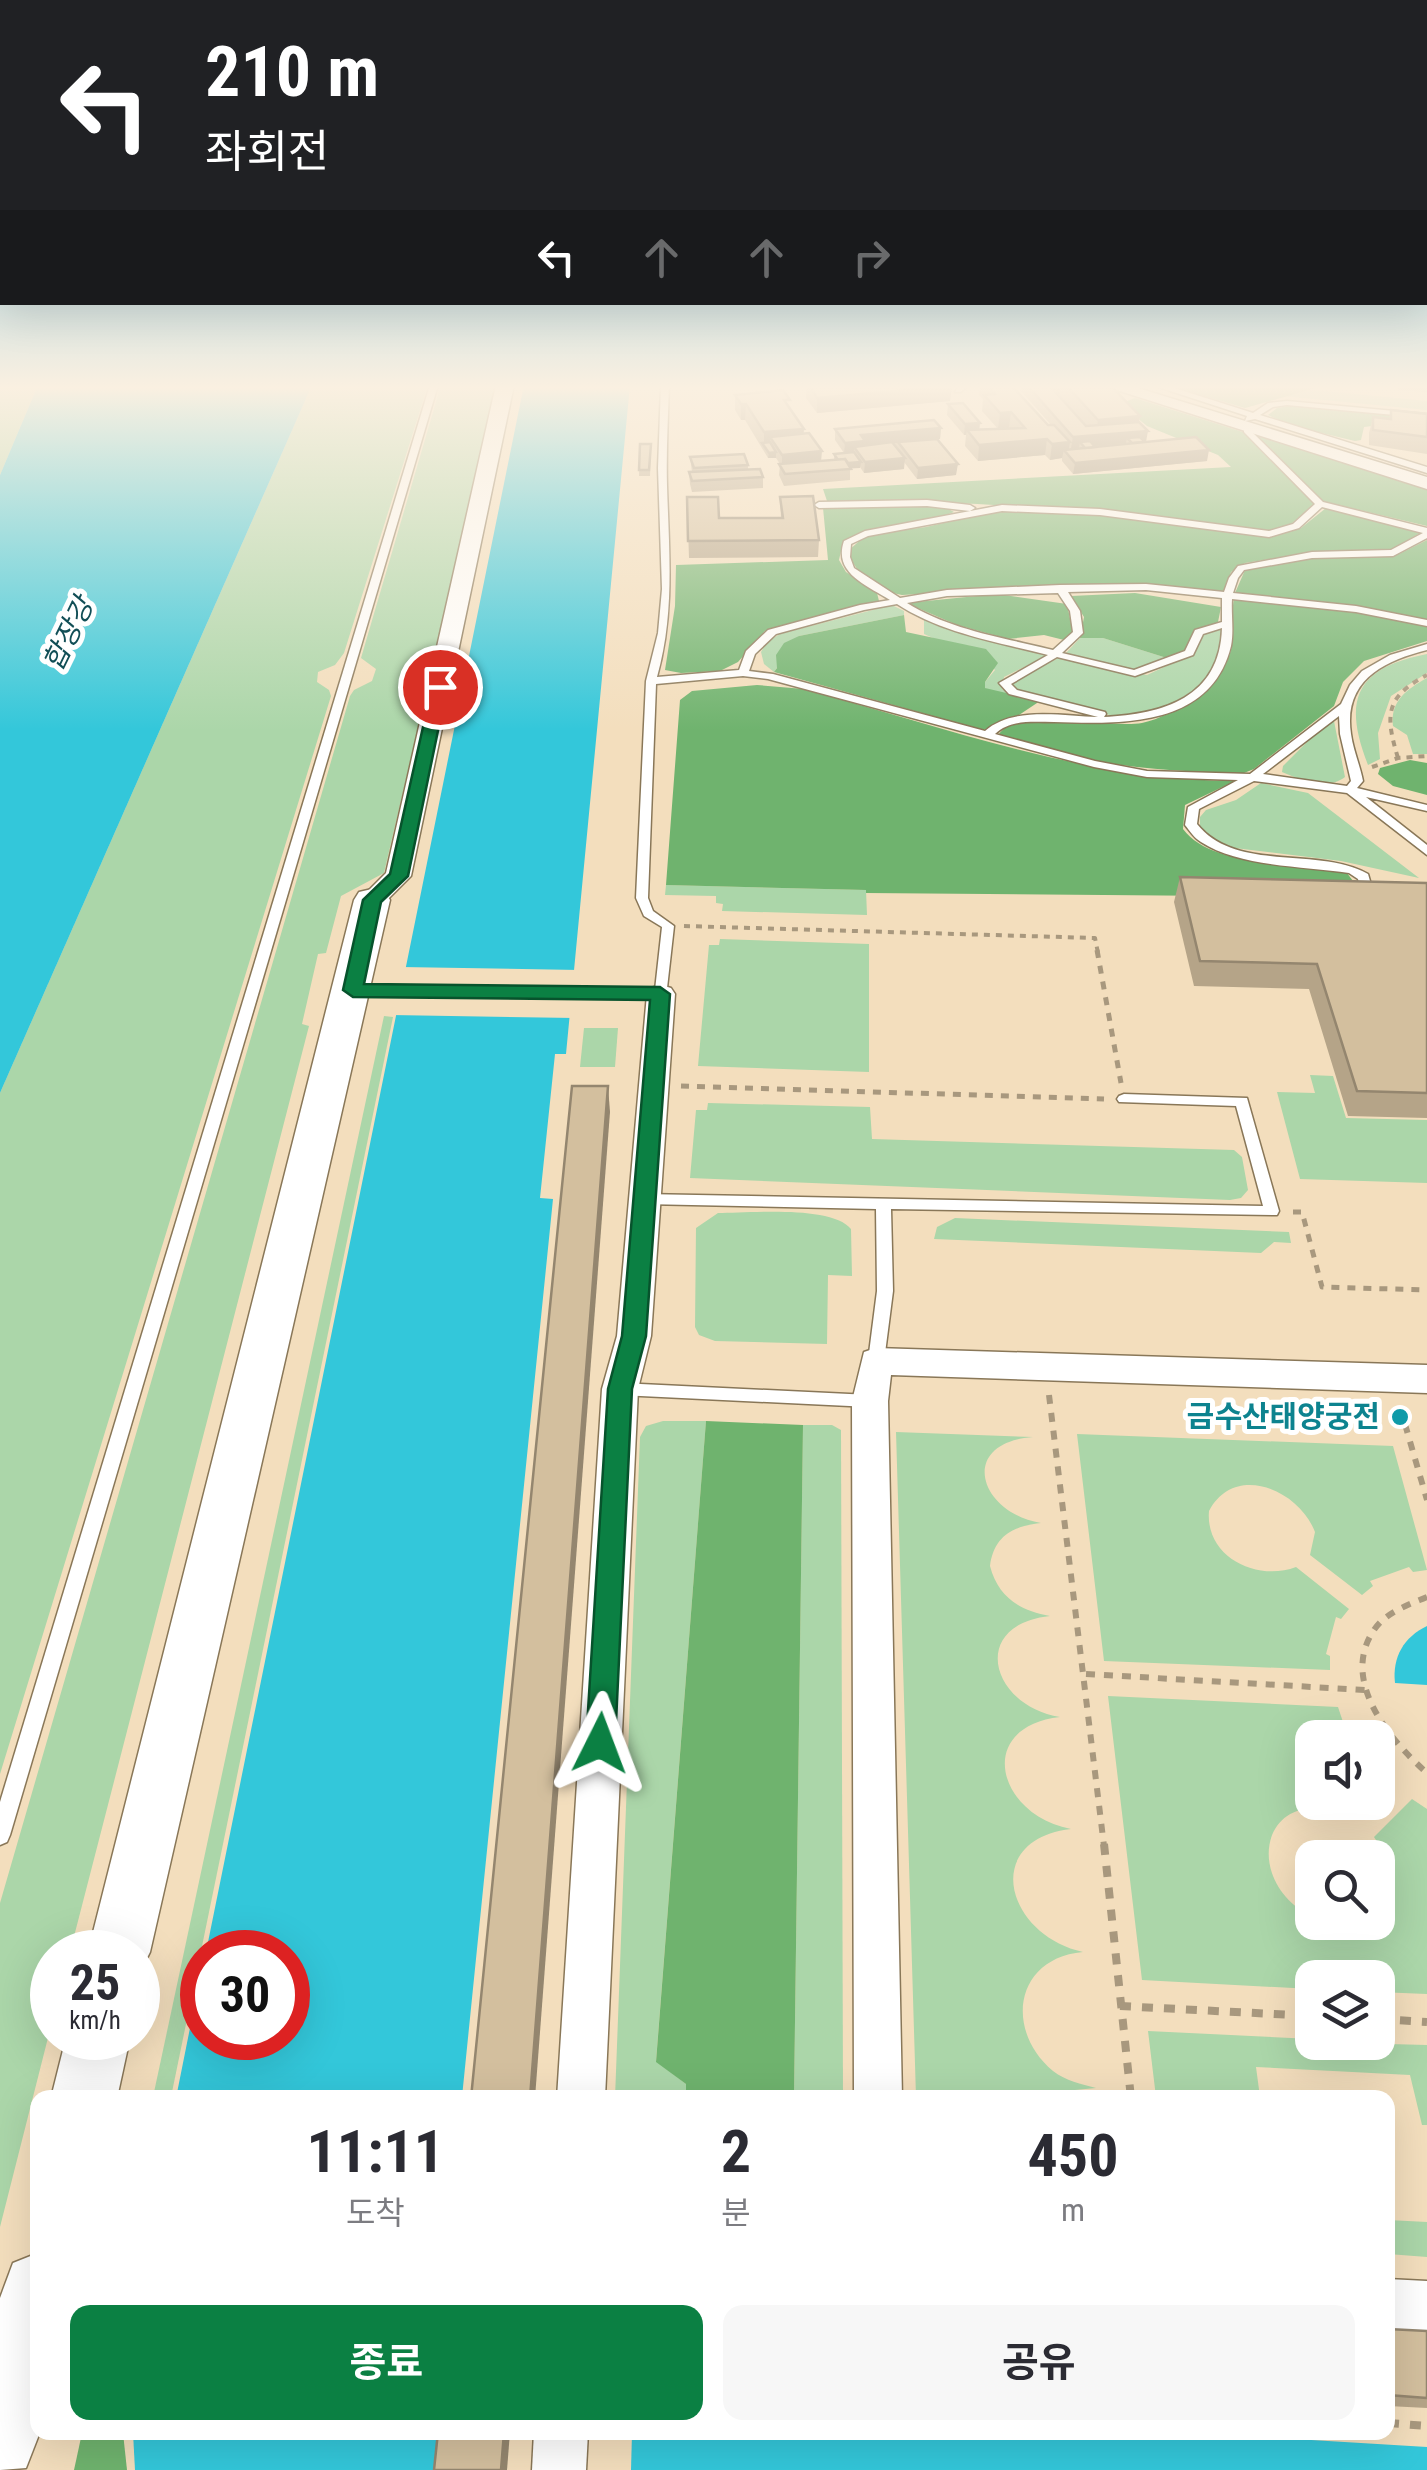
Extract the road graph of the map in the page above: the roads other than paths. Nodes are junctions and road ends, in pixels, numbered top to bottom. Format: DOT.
graph roads {
  1 [pos="399,500"];
  2 [pos="480,500"];
  3 [pos="664,500"];
  4 [pos="1317,500"];
  5 [pos="1320,504"];
  6 [pos="819,505"];
  7 [pos="979,509"];
  8 [pos="1427,532"];
  9 [pos="1060,588"];
  10 [pos="1228,595"];
  11 [pos="894,600"];
  12 [pos="917,613"];
  13 [pos="1427,623"];
  14 [pos="1224,624"];
  15 [pos="915,628"];
  16 [pos="1427,647"];
  17 [pos="1057,654"];
  18 [pos="743,673"];
  19 [pos="651,681"];
  20 [pos="1346,705"];
  21 [pos="1117,720"];
  22 [pos="988,734"];
  23 [pos="1253,777"];
  24 [pos="1350,790"];
  25 [pos="1427,808"];
  26 [pos="1427,851"];
  27 [pos="1340,898"];
  28 [pos="372,900"];
  29 [pos="370,990"];
  30 [pos="660,994"];
  31 [pos="1124,1100"];
  32 [pos="642,1199"];
  33 [pos="884,1202"];
  34 [pos="1427,1379"];
  35 [pos="873,1381"];
  36 [pos="620,1389"];
  37 [pos="0,1835"];
  38 [pos="125,1930"];
  39 [pos="93,2060"];
  40 [pos="86,2090"];
  41 [pos="581,2090"];
  42 [pos="878,2090"];
  43 [pos="1395,2305"];
  44 [pos="1427,2307"];
  45 [pos="30,2320"];
  46 [pos="561,2440"];
  47 [pos="0,2442"];
  48 [pos="559,2470"];
  1 -- 37 [label="lane"];
  2 -- 28 [label="street"];
  3 -- 19 [label="lane"];
  4 -- 5 [label="lane"];
  5 -- 7 [label="lane"];
  5 -- 8 [label="lane"];
  6 -- 7 [label="lane"];
  7 -- 11 [label="lane"];
  8 -- 10 [label="lane"];
  9 -- 10 [label="lane"];
  9 -- 11 [label="lane"];
  9 -- 17 [label="lane"];
  10 -- 13 [label="lane"];
  10 -- 14 [label="lane"];
  11 -- 12 [label="lane"];
  11 -- 18 [label="lane"];
  12 -- 15 [label="lane"];
  12 -- 17 [label="lane"];
  14 -- 17 [label="lane"];
  14 -- 21 [label="lane"];
  16 -- 20 [label="lane"];
  17 -- 21 [label="lane"];
  18 -- 19 [label="lane"];
  18 -- 22 [label="lane"];
  19 -- 30 [label="lane"];
  20 -- 23 [label="lane"];
  20 -- 24 [label="lane"];
  21 -- 22 [label="lane"];
  22 -- 23 [label="lane"];
  23 -- 24 [label="lane"];
  23 -- 27 [label="lane"];
  24 -- 25 [label="lane"];
  24 -- 26 [label="lane"];
  28 -- 29 [label="street"];
  29 -- 30 [label="lane"];
  29 -- 38 [label="street"];
  30 -- 32 [label="street"];
  31 -- 33 [label="lane"];
  32 -- 33 [label="lane"];
  32 -- 36 [label="street"];
  33 -- 35 [label="lane"];
  34 -- 35 [label="street"];
  35 -- 36 [label="lane"];
  35 -- 42 [label="street"];
  36 -- 41 [label="street"];
  39 -- 40 [label="street"];
  43 -- 44 [label="street"];
  45 -- 47 [label="street"];
  46 -- 48 [label="street"];
}
